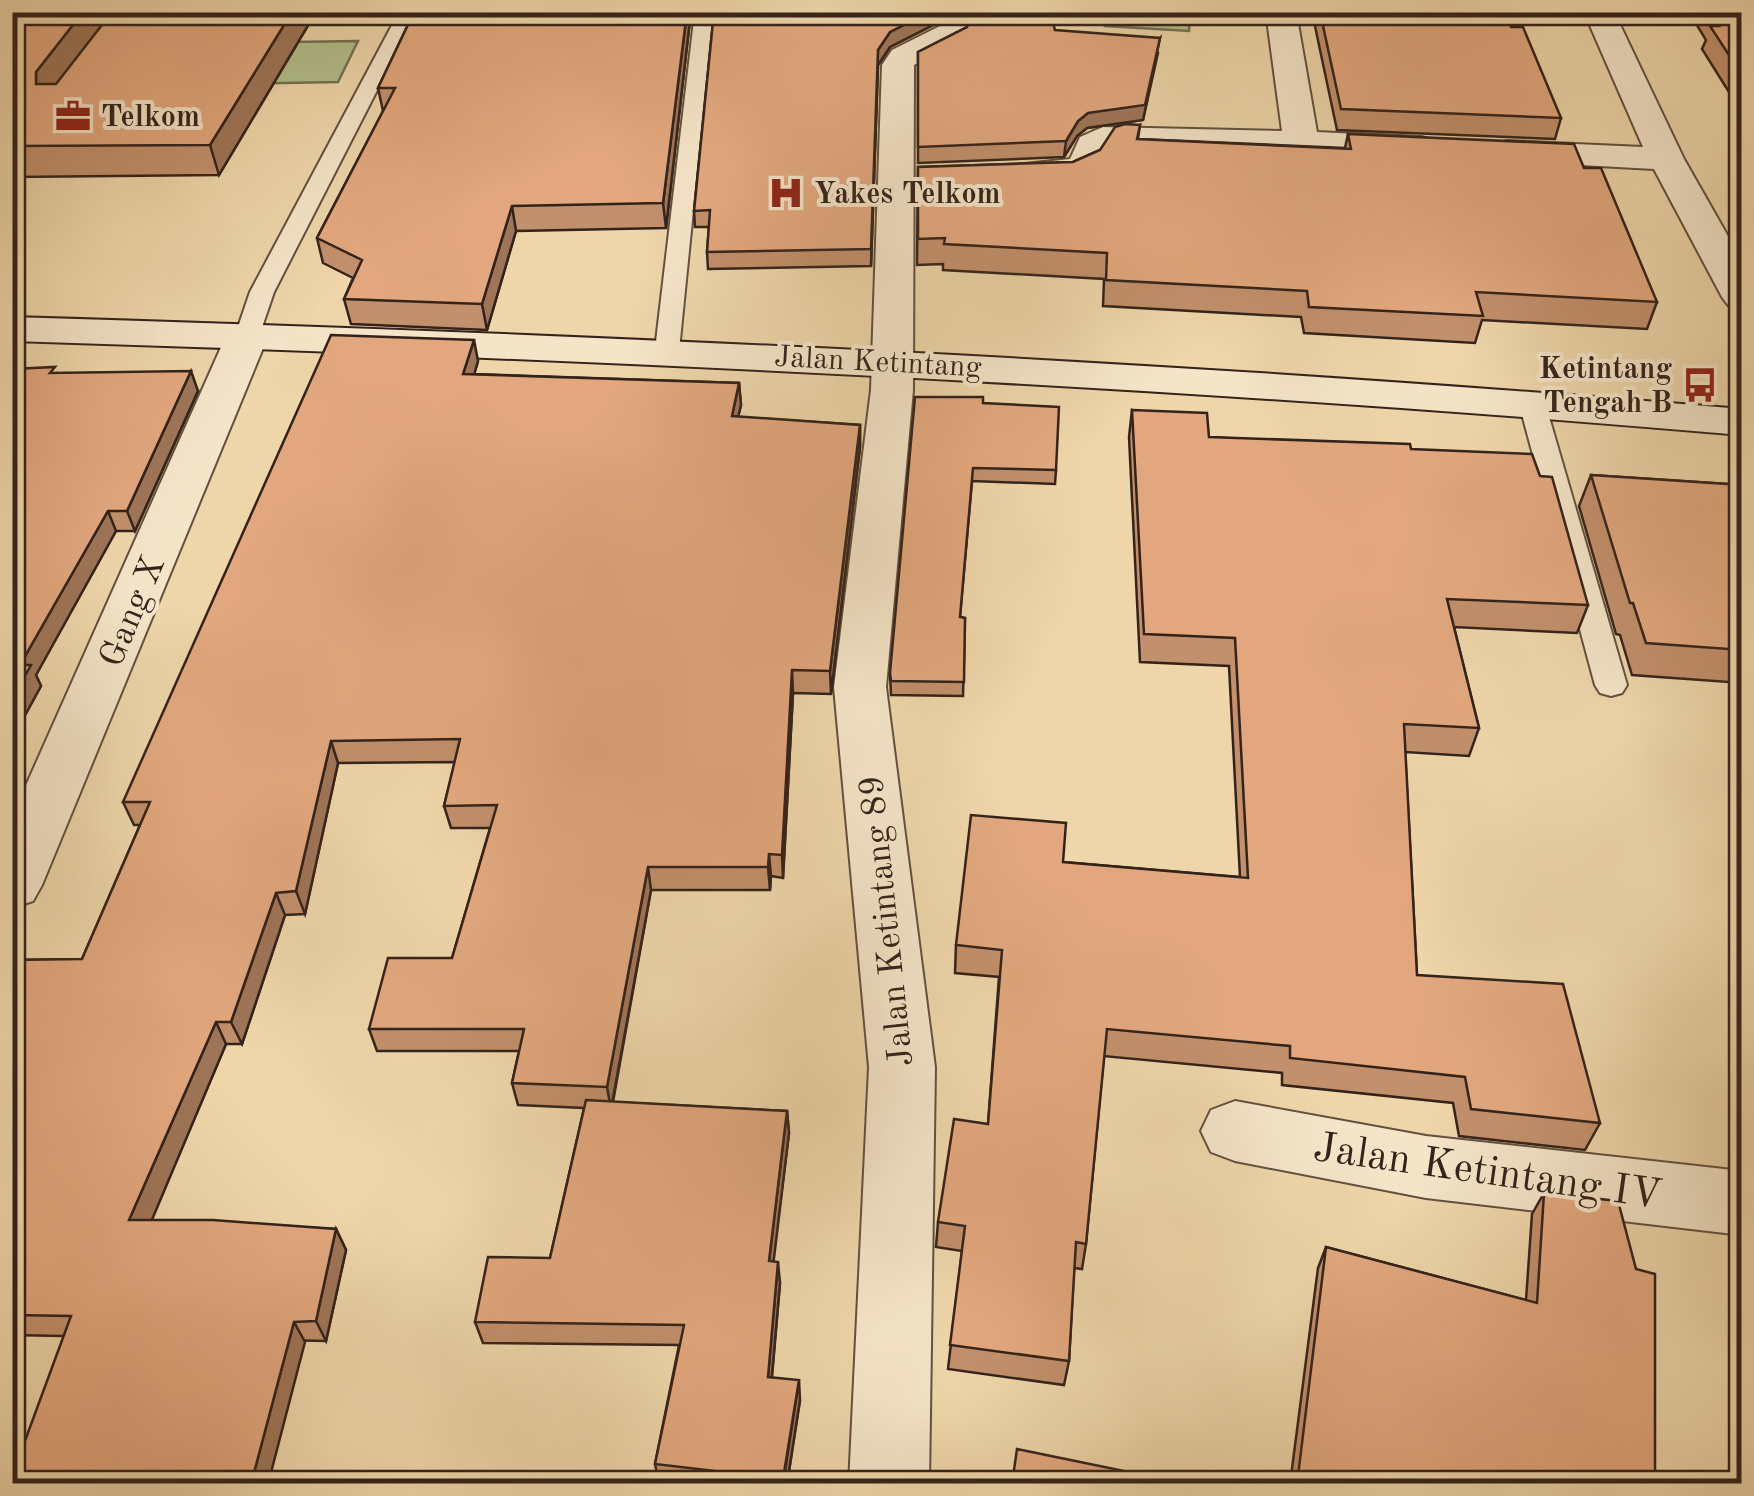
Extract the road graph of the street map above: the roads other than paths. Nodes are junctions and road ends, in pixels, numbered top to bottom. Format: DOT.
graph roads {
  1 [pos="408,12"];
  2 [pos="704,12"];
  3 [pos="960,12"];
  4 [pos="1281,12"];
  5 [pos="1599,12"];
  6 [pos="1301,141"];
  7 [pos="1666,159"];
  8 [pos="992,174"];
  9 [pos="934,176"];
  10 [pos="895,178"];
  11 [pos="1742,297"];
  12 [pos="12,329"];
  13 [pos="248,336"];
  14 [pos="666,350"];
  15 [pos="891,360"];
  16 [pos="1532,403"];
  17 [pos="1742,422"];
  18 [pos="1611,685"];
  19 [pos="12,885"];
  20 [pos="1235,1131"];
  21 [pos="1741,1211"];
  22 [pos="889,1484"];
  1 -- 13 [label="lane"];
  2 -- 14 [label="lane"];
  3 -- 10 [label="street, Jalan Ketintang 89"];
  4 -- 6 [label="street"];
  5 -- 7 [label="street"];
  6 -- 7 [label="street"];
  6 -- 8 [label="street"];
  7 -- 11 [label="street"];
  9 -- 10 [label="street"];
  10 -- 15 [label="street, Jalan Ketintang 89"];
  12 -- 13 [label="street, Jalan Ketintang"];
  13 -- 14 [label="street, Jalan Ketintang"];
  13 -- 19 [label="street, Gang X"];
  14 -- 15 [label="street, Jalan Ketintang"];
  15 -- 16 [label="street, Jalan Ketintang"];
  15 -- 22 [label="street, Jalan Ketintang 89"];
  16 -- 17 [label="street, Jalan Ketintang"];
  16 -- 18 [label="lane"];
  20 -- 21 [label="street, Jalan Ketintang IV"];
}
